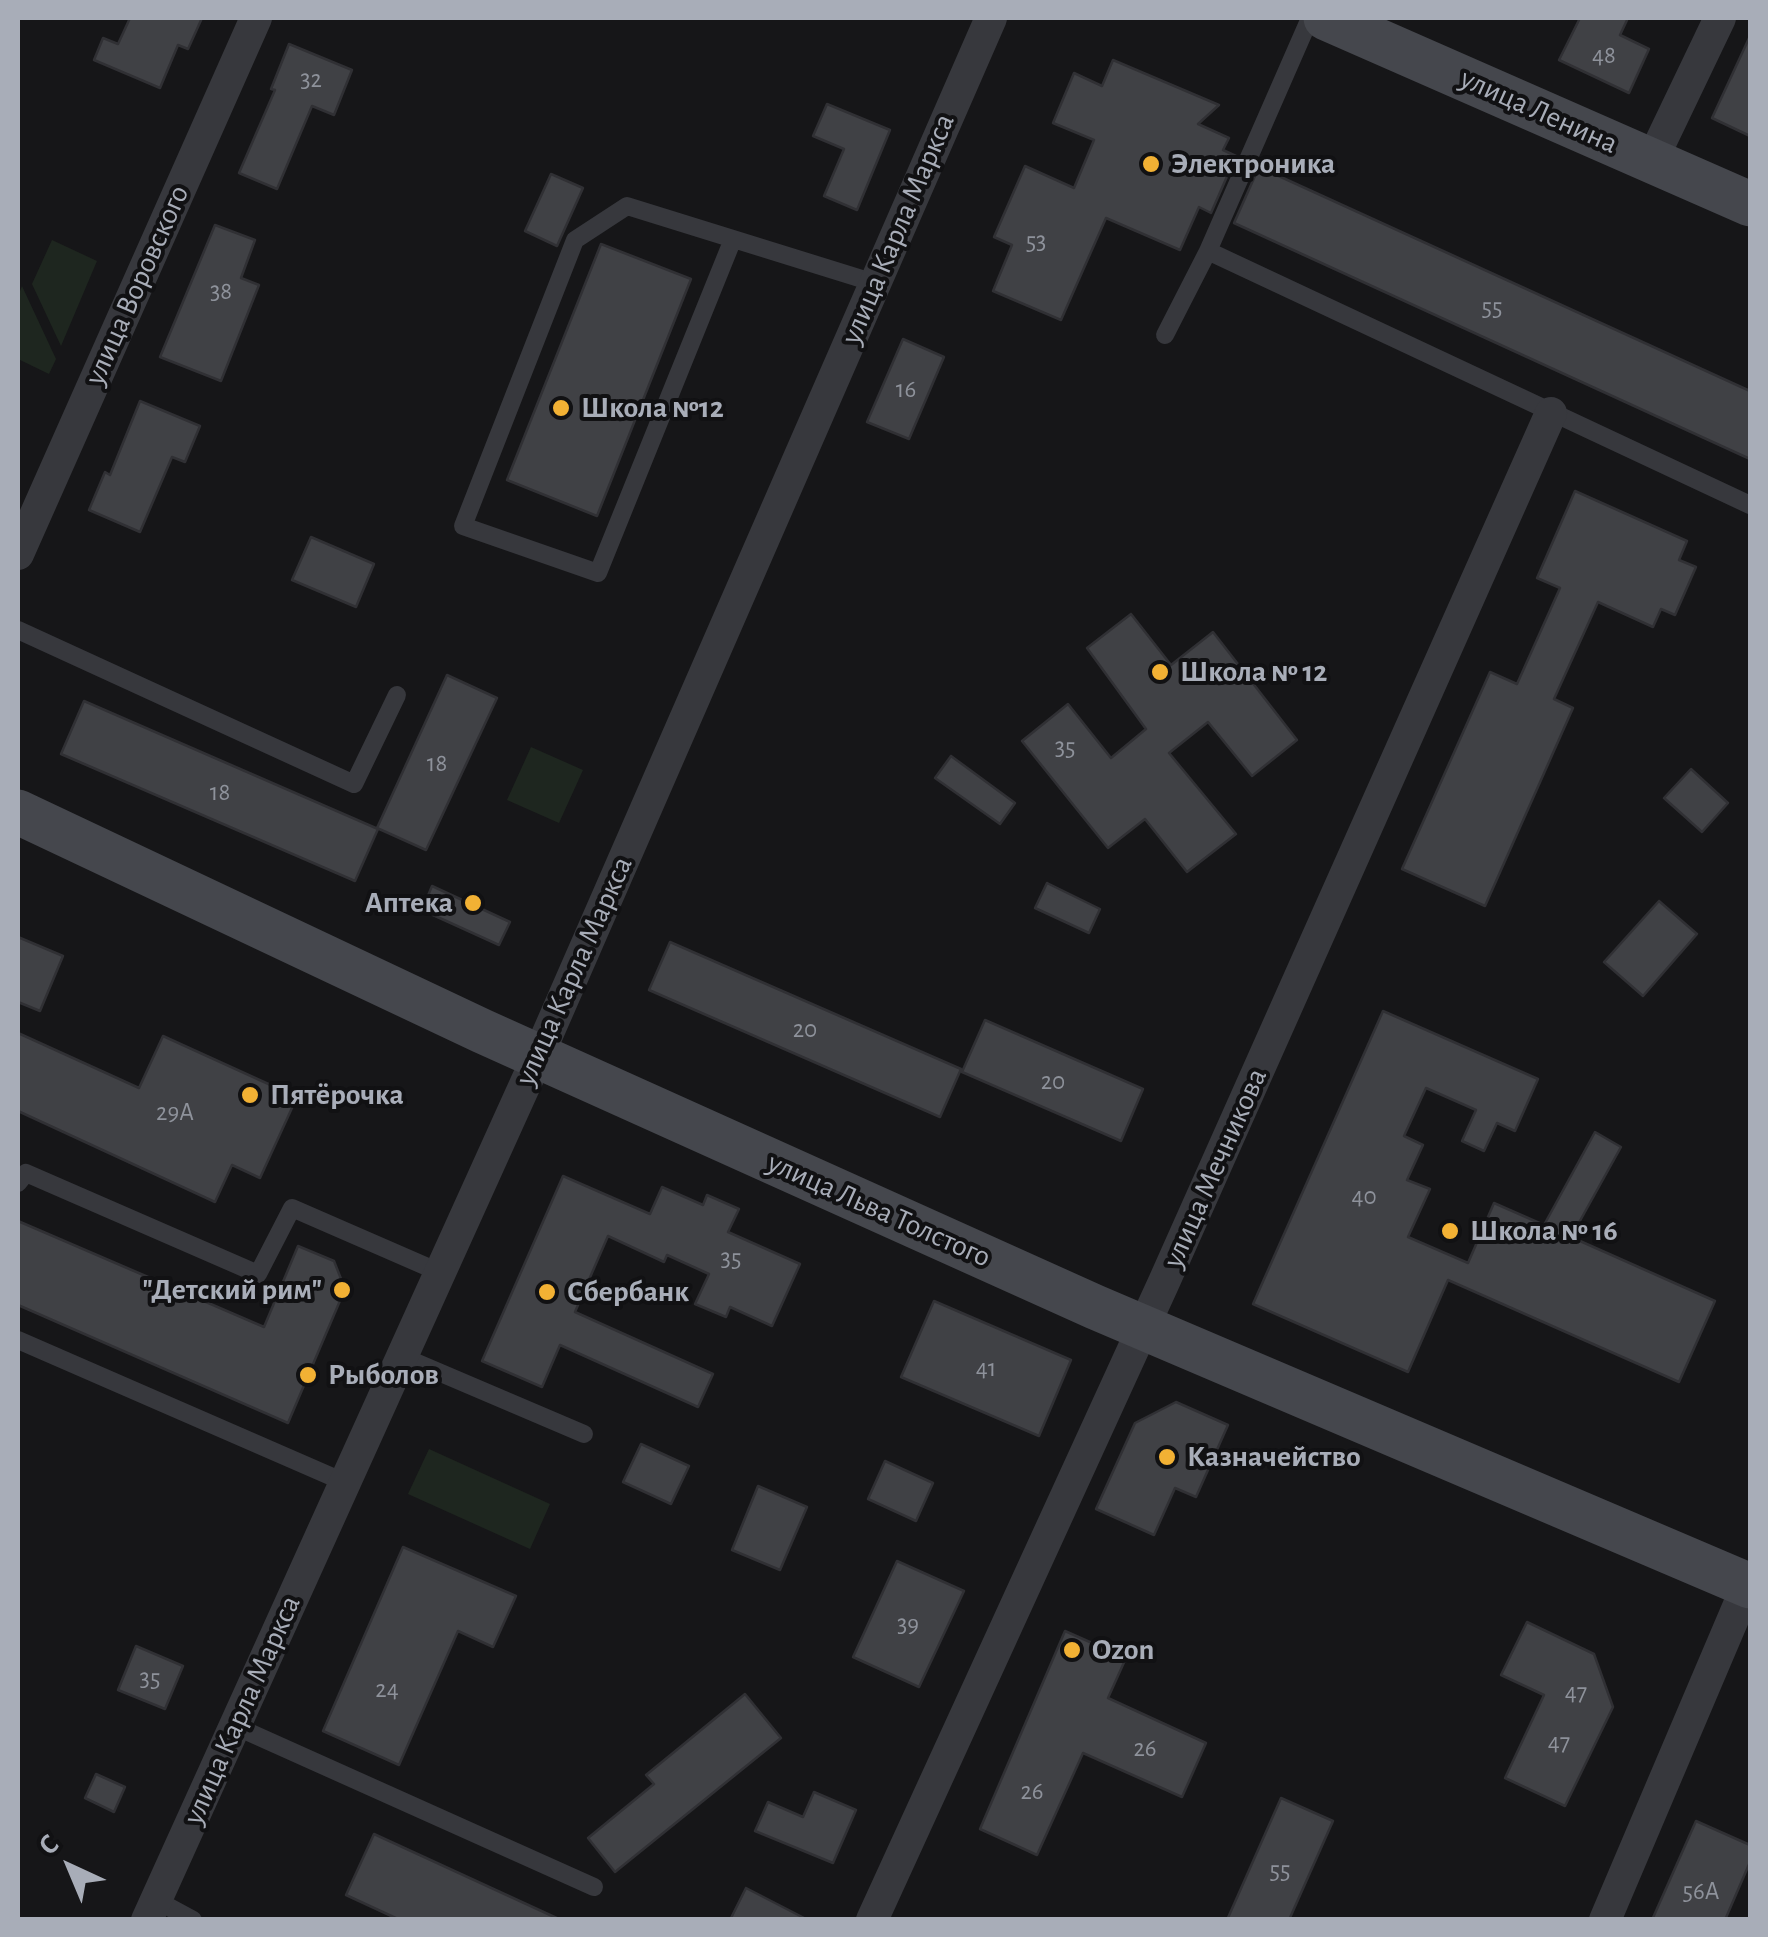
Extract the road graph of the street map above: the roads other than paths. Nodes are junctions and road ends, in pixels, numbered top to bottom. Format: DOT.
graph roads {
  1 [pos="256,18"];
  2 [pos="990,18"];
  3 [pos="1310,18"];
  4 [pos="1326,18"];
  5 [pos="1720,18"];
  6 [pos="1652,160"];
  7 [pos="1750,204"];
  8 [pos="734,239"];
  9 [pos="1208,251"];
  10 [pos="875,283"];
  11 [pos="1165,335"];
  12 [pos="1551,414"];
  13 [pos="1750,505"];
  14 [pos="18,554"];
  15 [pos="18,630"];
  16 [pos="397,695"];
  17 [pos="18,812"];
  18 [pos="538,1056"];
  19 [pos="18,1182"];
  20 [pos="439,1272"];
  21 [pos="1143,1328"];
  22 [pos="18,1340"];
  23 [pos="401,1356"];
  24 [pos="584,1434"];
  25 [pos="344,1482"];
  26 [pos="1750,1583"];
  27 [pos="234,1726"];
  28 [pos="594,1886"];
  29 [pos="152,1910"];
  30 [pos="192,1920"];
  31 [pos="872,1920"];
  32 [pos="1605,1920"];
  1 -- 14 [label="street, улица Воровского"];
  2 -- 10 [label="street, улица Карла Маркса"];
  3 -- 9 [label="lane"];
  4 -- 6 [label="street, улица Ленина"];
  5 -- 6 [label="street"];
  6 -- 7 [label="street, улица Ленина"];
  8 -- 8 [label="lane"];
  8 -- 10 [label="lane"];
  9 -- 11 [label="lane"];
  9 -- 12 [label="lane"];
  10 -- 18 [label="street, улица Карла Маркса"];
  12 -- 13 [label="lane"];
  12 -- 21 [label="street, улица Мечникова"];
  15 -- 16 [label="lane"];
  17 -- 18 [label="street, улица Льва Толстого"];
  18 -- 20 [label="street, улица Карла Маркса"];
  18 -- 21 [label="street, улица Льва Толстого"];
  19 -- 20 [label="lane"];
  20 -- 23 [label="street, улица Карла Маркса"];
  21 -- 26 [label="street, улица Льва Толстого"];
  21 -- 31 [label="street, улица Мечникова"];
  22 -- 25 [label="lane"];
  23 -- 24 [label="lane"];
  23 -- 25 [label="street, улица Карла Маркса"];
  25 -- 27 [label="street, улица Карла Маркса"];
  26 -- 32 [label="street"];
  27 -- 28 [label="lane"];
  27 -- 29 [label="street, улица Карла Маркса"];
  29 -- 30 [label="lane"];
}
